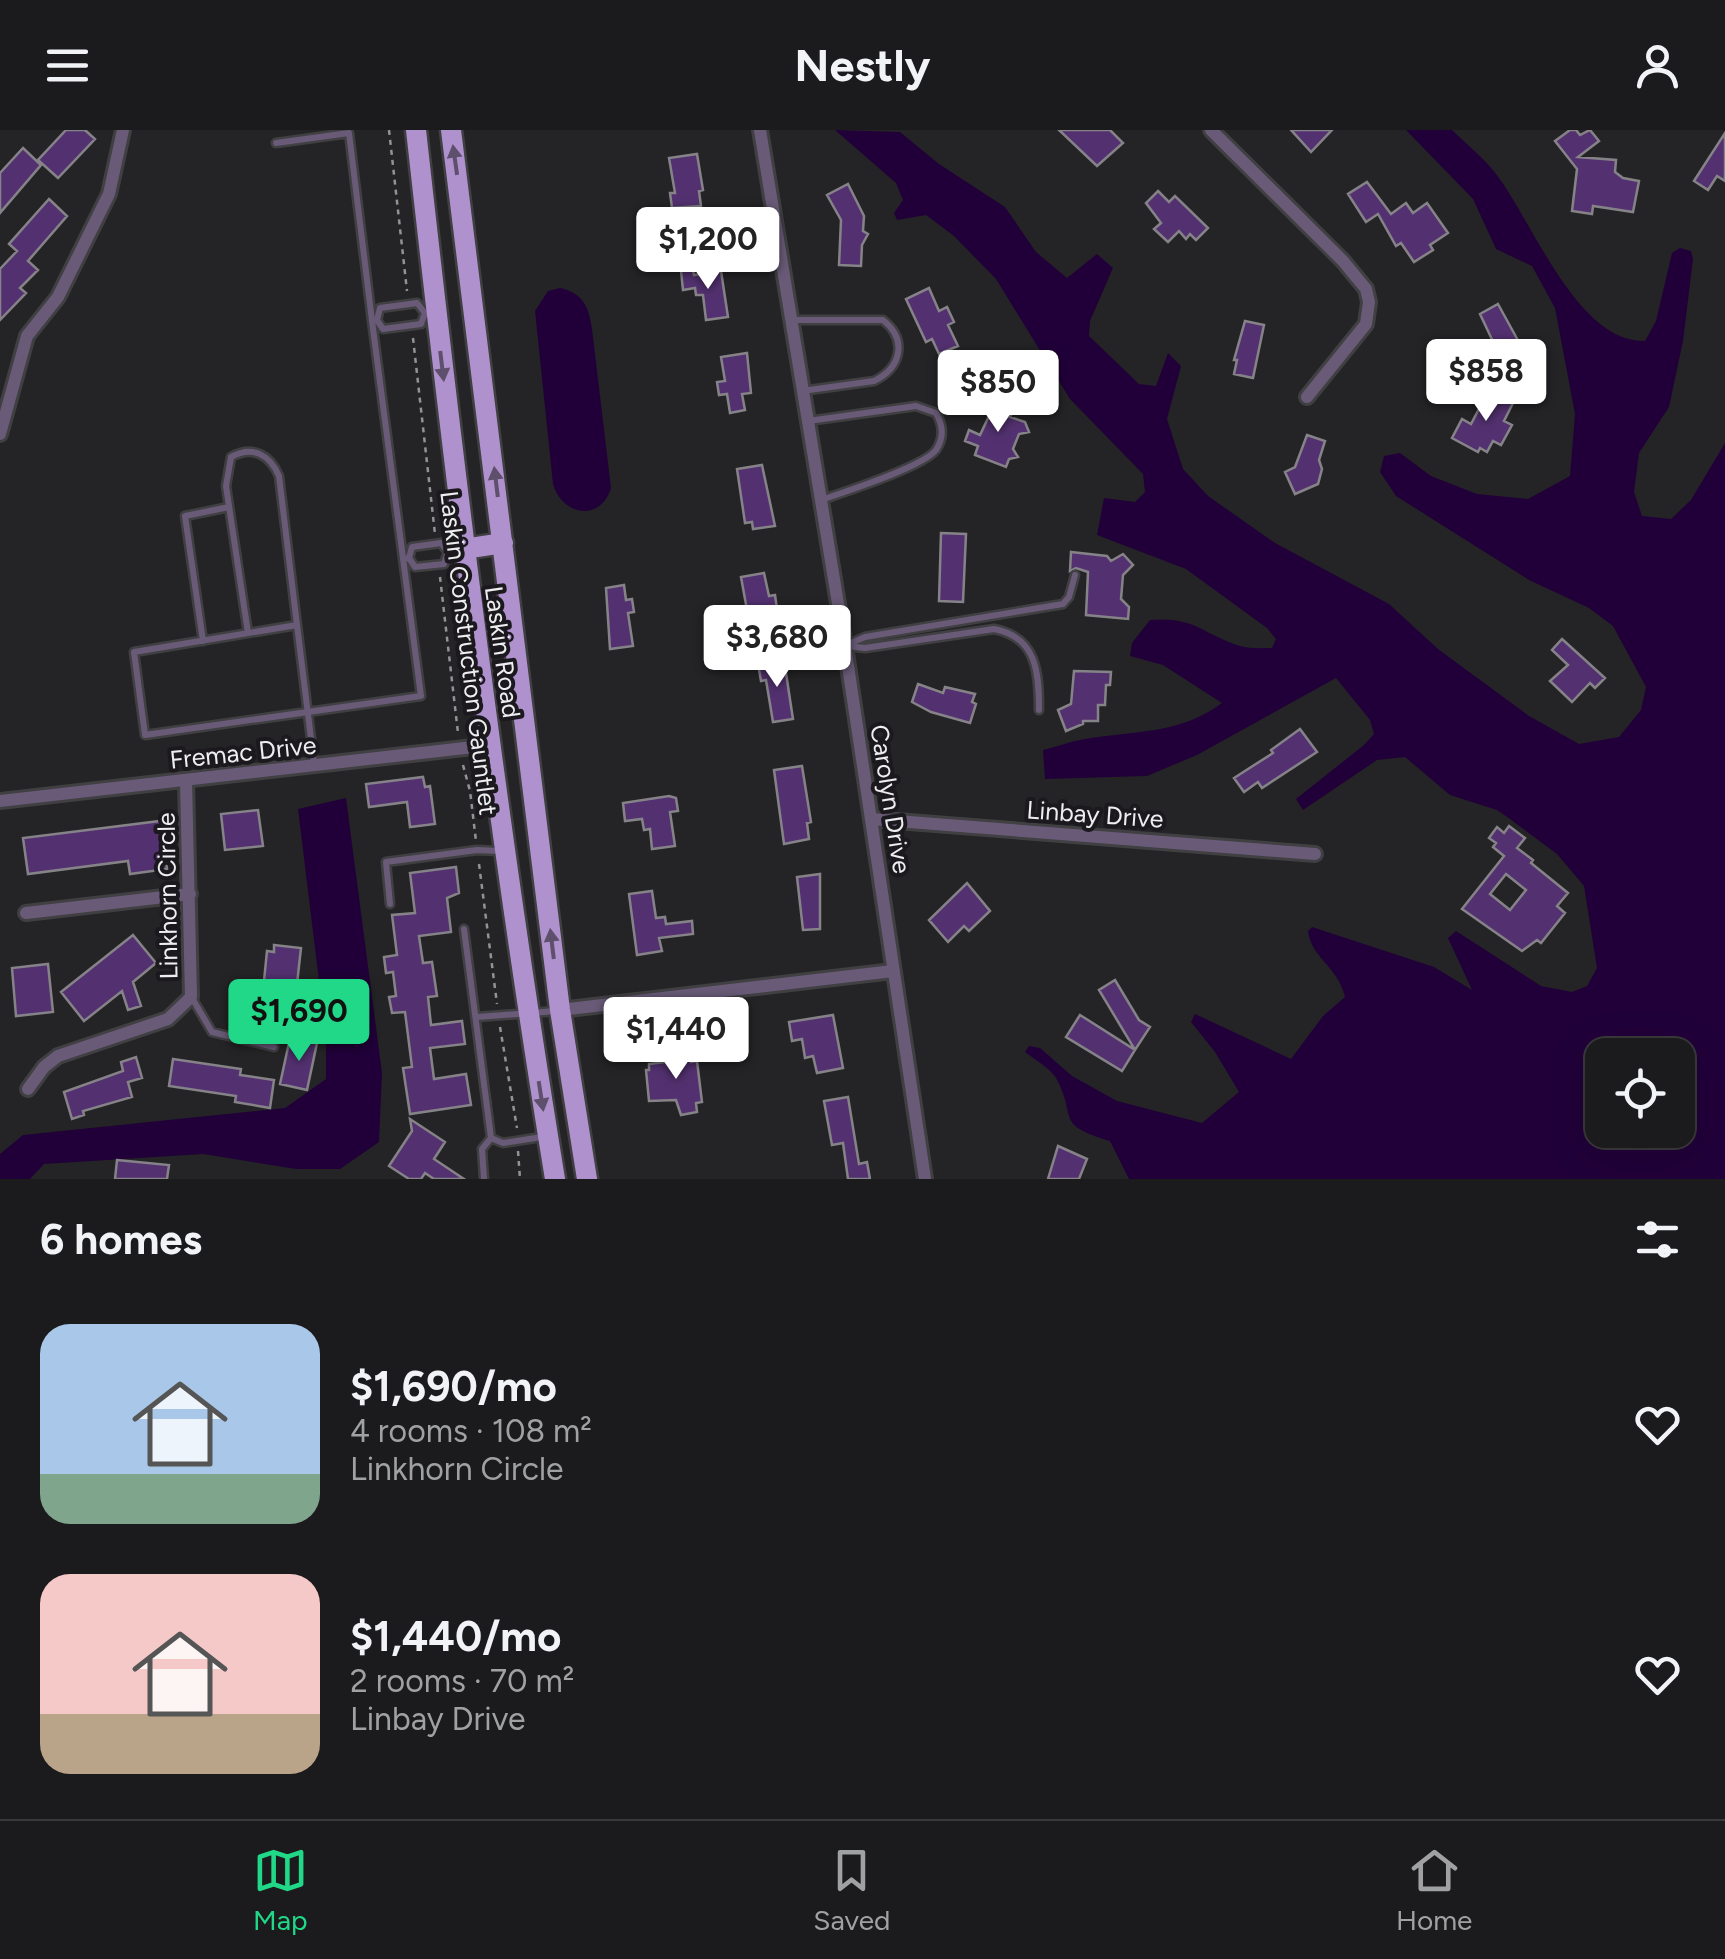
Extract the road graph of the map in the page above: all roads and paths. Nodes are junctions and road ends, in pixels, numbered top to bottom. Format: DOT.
graph roads {
  1 [pos="123,130"];
  2 [pos="389,130"];
  3 [pos="416,130"];
  4 [pos="451,130"];
  5 [pos="760,130"];
  6 [pos="1211,130"];
  7 [pos="276,143"];
  8 [pos="409,304"];
  9 [pos="430,312"];
  10 [pos="374,320"];
  11 [pos="790,320"];
  12 [pos="411,325"];
  13 [pos="801,391"];
  14 [pos="1307,396"];
  15 [pos="806,422"];
  16 [pos="0,434"];
  17 [pos="821,500"];
  18 [pos="229,508"];
  19 [pos="504,543"];
  20 [pos="436,544"];
  21 [pos="456,551"];
  22 [pos="406,558"];
  23 [pos="439,564"];
  24 [pos="1075,576"];
  25 [pos="297,625"];
  26 [pos="248,633"];
  27 [pos="203,640"];
  28 [pos="845,646"];
  29 [pos="1039,710"];
  30 [pos="309,712"];
  31 [pos="491,745"];
  32 [pos="460,749"];
  33 [pos="314,766"];
  34 [pos="186,781"];
  35 [pos="0,801"];
  36 [pos="871,819"];
  37 [pos="477,850"];
  38 [pos="506,852"];
  39 [pos="1315,854"];
  40 [pos="190,894"];
  41 [pos="390,904"];
  42 [pos="26,913"];
  43 [pos="464,929"];
  44 [pos="893,971"];
  45 [pos="191,997"];
  46 [pos="560,1010"];
  47 [pos="528,1014"];
  48 [pos="498,1015"];
  49 [pos="477,1018"];
  50 [pos="274,1047"];
  51 [pos="28,1088"];
  52 [pos="548,1136"];
  53 [pos="490,1138"];
  54 [pos="518,1141"];
  55 [pos="484,1179"];
  56 [pos="520,1179"];
  57 [pos="555,1179"];
  58 [pos="587,1179"];
  59 [pos="925,1179"];
  1 -- 16 [label="street"];
  2 -- 8 [label="path"];
  3 -- 9 [label="main road, Laskin Road"];
  19 -- 4 [label="main road, Laskin Road, one-way"];
  5 -- 11 [label="street, Carolyn Drive"];
  6 -- 14 [label="street"];
  7 -- 10 [label="lane"];
  8 -- 9 [label="lane"];
  8 -- 10 [label="lane"];
  9 -- 12 [label="lane"];
  9 -- 21 [label="main road, Laskin Road, one-way"];
  10 -- 12 [label="lane"];
  10 -- 22 [label="lane"];
  11 -- 13 [label="street, Carolyn Drive"];
  11 -- 13 [label="lane"];
  12 -- 20 [label="path, Laskin Construction Gauntlet"];
  13 -- 15 [label="street, Carolyn Drive"];
  15 -- 17 [label="street, Carolyn Drive"];
  15 -- 17 [label="lane"];
  17 -- 28 [label="street, Carolyn Drive"];
  18 -- 25 [label="lane"];
  18 -- 26 [label="lane"];
  18 -- 27 [label="lane"];
  19 -- 21 [label="main road"];
  46 -- 19 [label="main road, Laskin Road, one-way"];
  20 -- 21 [label="lane"];
  20 -- 22 [label="lane"];
  21 -- 23 [label="lane"];
  21 -- 31 [label="main road, Laskin Road"];
  22 -- 23 [label="lane"];
  22 -- 30 [label="lane"];
  23 -- 32 [label="path, Laskin Construction Gauntlet"];
  24 -- 28 [label="lane"];
  25 -- 26 [label="lane"];
  25 -- 30 [label="lane"];
  26 -- 27 [label="lane"];
  27 -- 30 [label="lane"];
  28 -- 29 [label="lane"];
  28 -- 36 [label="street, Carolyn Drive"];
  30 -- 33 [label="lane"];
  31 -- 32 [label="street, Fremac Drive"];
  31 -- 38 [label="main road, Laskin Road"];
  32 -- 33 [label="street, Fremac Drive"];
  32 -- 37 [label="path, Laskin Construction Gauntlet"];
  33 -- 34 [label="street, Fremac Drive"];
  34 -- 35 [label="street, Fremac Drive"];
  34 -- 40 [label="street, Linkhorn Circle"];
  36 -- 39 [label="street, Linbay Drive"];
  36 -- 44 [label="street, Carolyn Drive"];
  37 -- 38 [label="lane"];
  37 -- 41 [label="lane"];
  37 -- 48 [label="path, Laskin Construction Gauntlet"];
  38 -- 47 [label="main road, Laskin Road"];
  40 -- 42 [label="street"];
  40 -- 45 [label="street, Linkhorn Circle"];
  43 -- 49 [label="lane"];
  44 -- 46 [label="street"];
  44 -- 59 [label="street, Carolyn Drive"];
  45 -- 50 [label="lane"];
  45 -- 51 [label="street, Linkhorn Circle"];
  46 -- 47 [label="lane"];
  46 -- 58 [label="main road, Laskin Road"];
  47 -- 48 [label="lane"];
  47 -- 52 [label="main road, Laskin Road, one-way"];
  48 -- 49 [label="lane"];
  48 -- 54 [label="path, Laskin Construction Gauntlet"];
  49 -- 53 [label="lane"];
  52 -- 54 [label="lane"];
  52 -- 57 [label="main road, Laskin Road"];
  53 -- 54 [label="lane"];
  53 -- 55 [label="lane"];
  54 -- 56 [label="path, Laskin Construction Gauntlet"];
}
